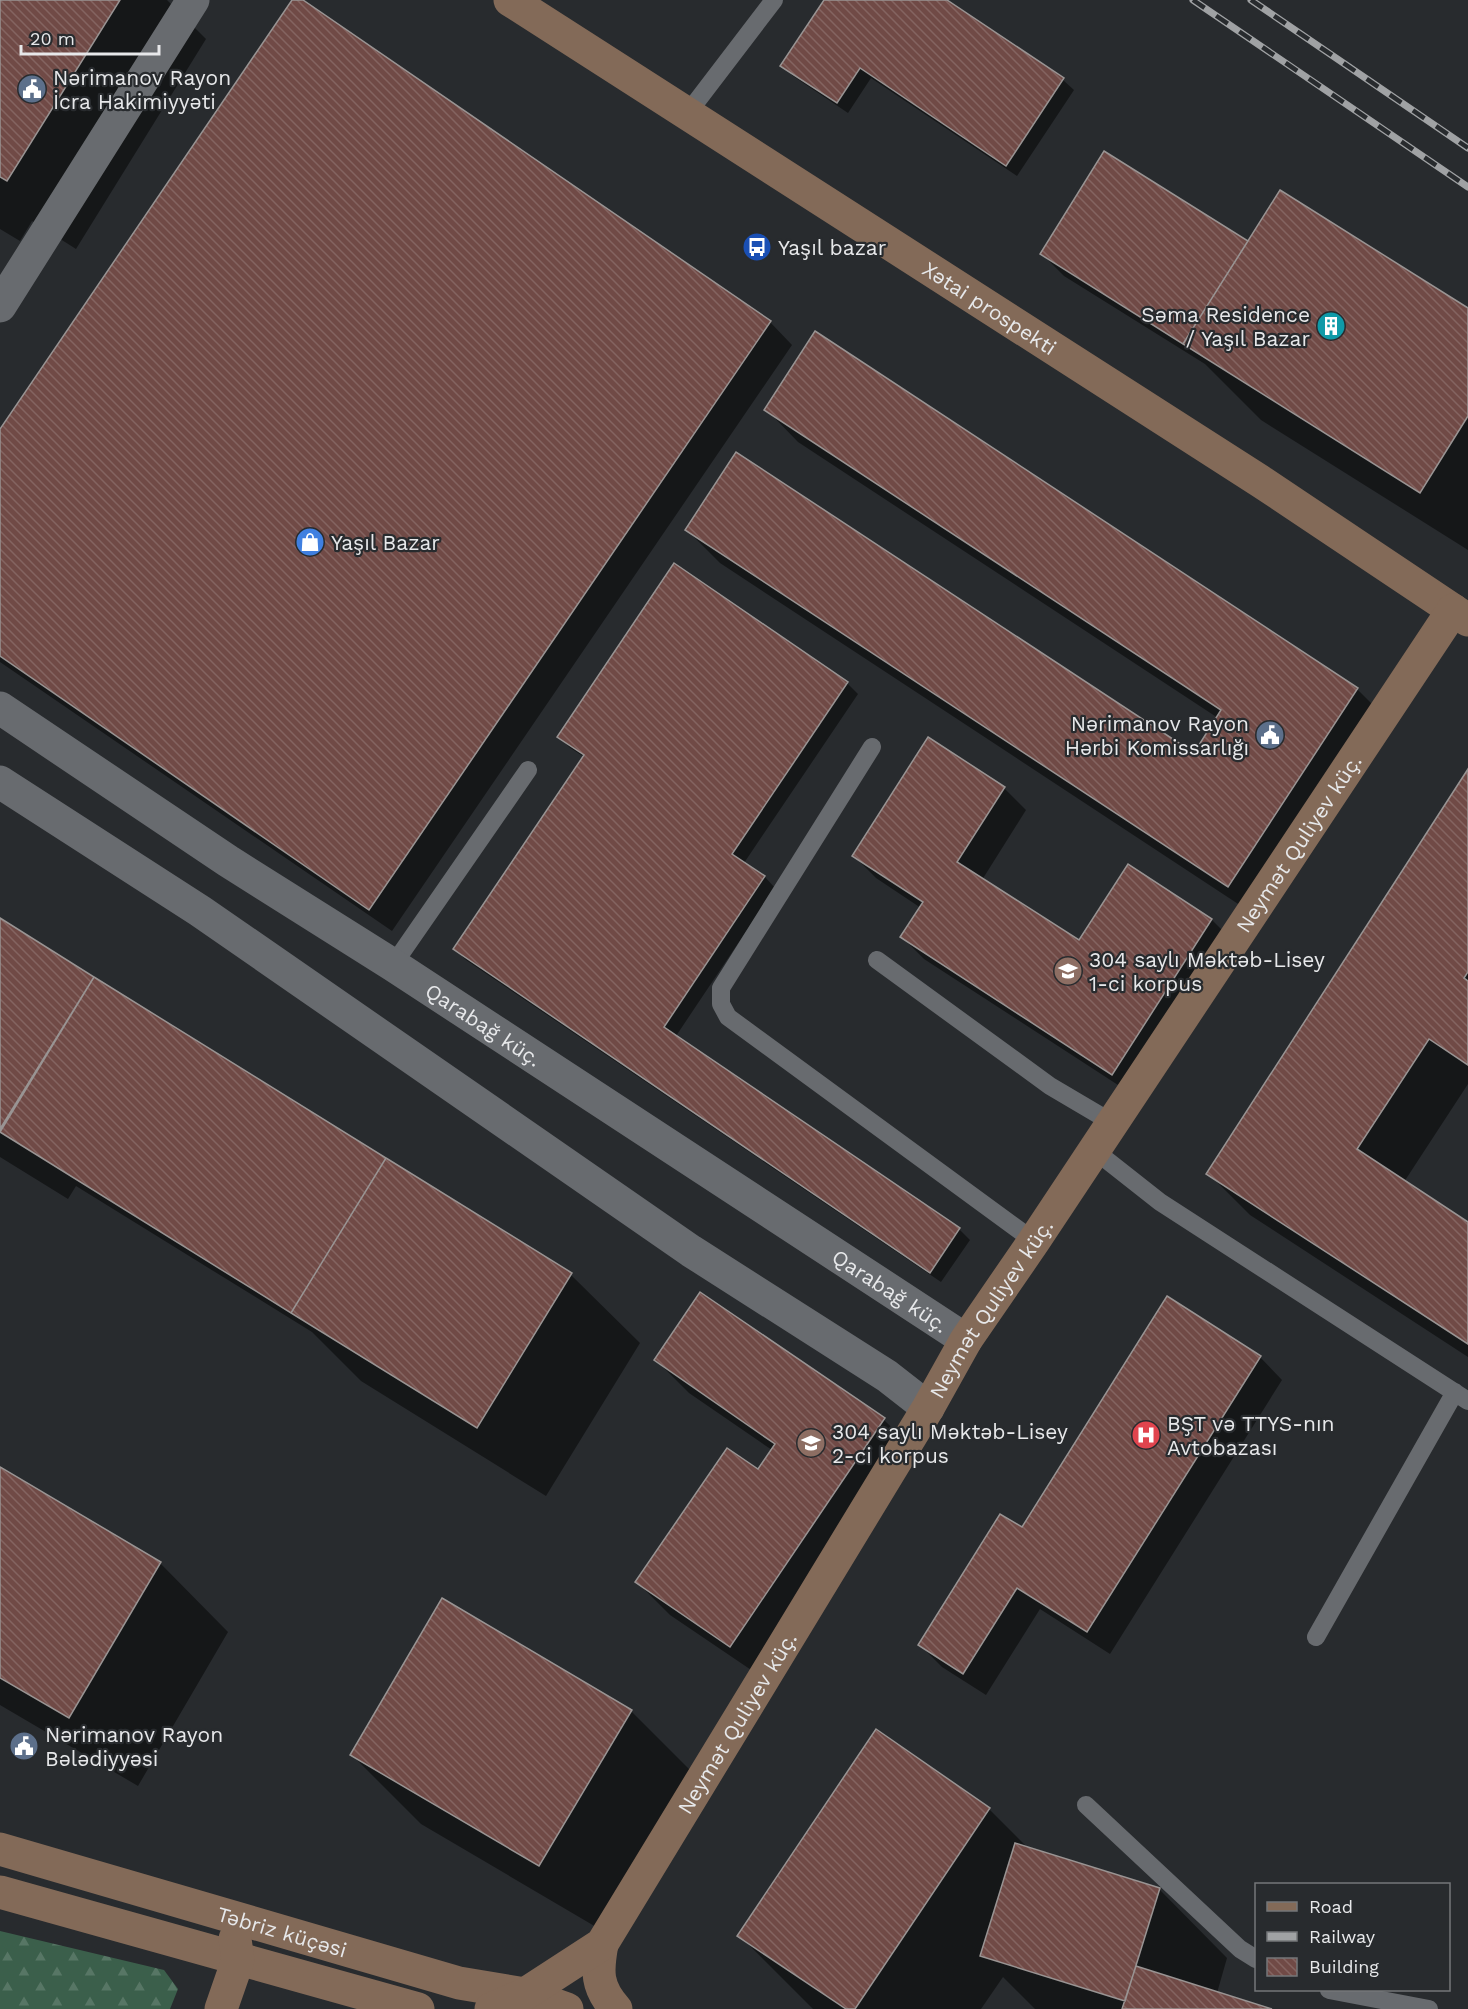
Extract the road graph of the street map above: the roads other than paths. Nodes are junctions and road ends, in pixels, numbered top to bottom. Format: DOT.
graph roads {
  1 [pos="194,0"];
  2 [pos="510,0"];
  3 [pos="774,0"];
  4 [pos="687,114"];
  5 [pos="0,306"];
  6 [pos="1460,615"];
  7 [pos="0,708"];
  8 [pos="872,747"];
  9 [pos="528,770"];
  10 [pos="0,782"];
  11 [pos="877,960"];
  12 [pos="393,965"];
  13 [pos="1111,1122"];
  14 [pos="1094,1150"];
  15 [pos="1034,1241"];
  16 [pos="966,1340"];
  17 [pos="1461,1396"];
  18 [pos="928,1408"];
  19 [pos="1316,1637"];
  20 [pos="1086,1805"];
  21 [pos="0,1849"];
  22 [pos="0,1892"];
  23 [pos="226,1914"];
  24 [pos="602,1944"];
  25 [pos="1255,1958"];
  26 [pos="238,1960"];
  27 [pos="1338,1991"];
  28 [pos="525,1994"];
  29 [pos="221,2009"];
  30 [pos="418,2009"];
  31 [pos="491,2009"];
  32 [pos="567,2009"];
  33 [pos="615,2009"];
  34 [pos="1430,2009"];
  1 -- 5 [label="street"];
  2 -- 4 [label="main road, Xətai prospekti"];
  3 -- 4 [label="lane"];
  4 -- 6 [label="main road, Xətai prospekti"];
  6 -- 13 [label="main road, Neymət Quliyev küç."];
  7 -- 12 [label="street, Qarabağ küç."];
  8 -- 15 [label="lane"];
  9 -- 12 [label="lane"];
  10 -- 18 [label="street"];
  11 -- 13 [label="lane"];
  12 -- 16 [label="street, Qarabağ küç."];
  13 -- 14 [label="main road, Neymət Quliyev küç."];
  14 -- 15 [label="main road, Neymət Quliyev küç."];
  14 -- 17 [label="lane"];
  15 -- 16 [label="main road, Neymət Quliyev küç."];
  16 -- 18 [label="main road, Neymət Quliyev küç."];
  17 -- 19 [label="lane"];
  18 -- 24 [label="main road, Neymət Quliyev küç."];
  20 -- 25 [label="lane"];
  21 -- 23 [label="main road, Təbriz küçəsi"];
  22 -- 26 [label="main road, Təbriz küçəsi"];
  23 -- 26 [label="main road"];
  23 -- 28 [label="main road, Təbriz küçəsi"];
  24 -- 28 [label="main road, Neymət Quliyev küç."];
  24 -- 33 [label="main road"];
  26 -- 29 [label="main road"];
  26 -- 30 [label="main road, Təbriz küçəsi"];
  27 -- 34 [label="lane"];
  28 -- 31 [label="main road, Neymət Quliyev küç."];
  28 -- 32 [label="main road, Təbriz küçəsi"];
}
